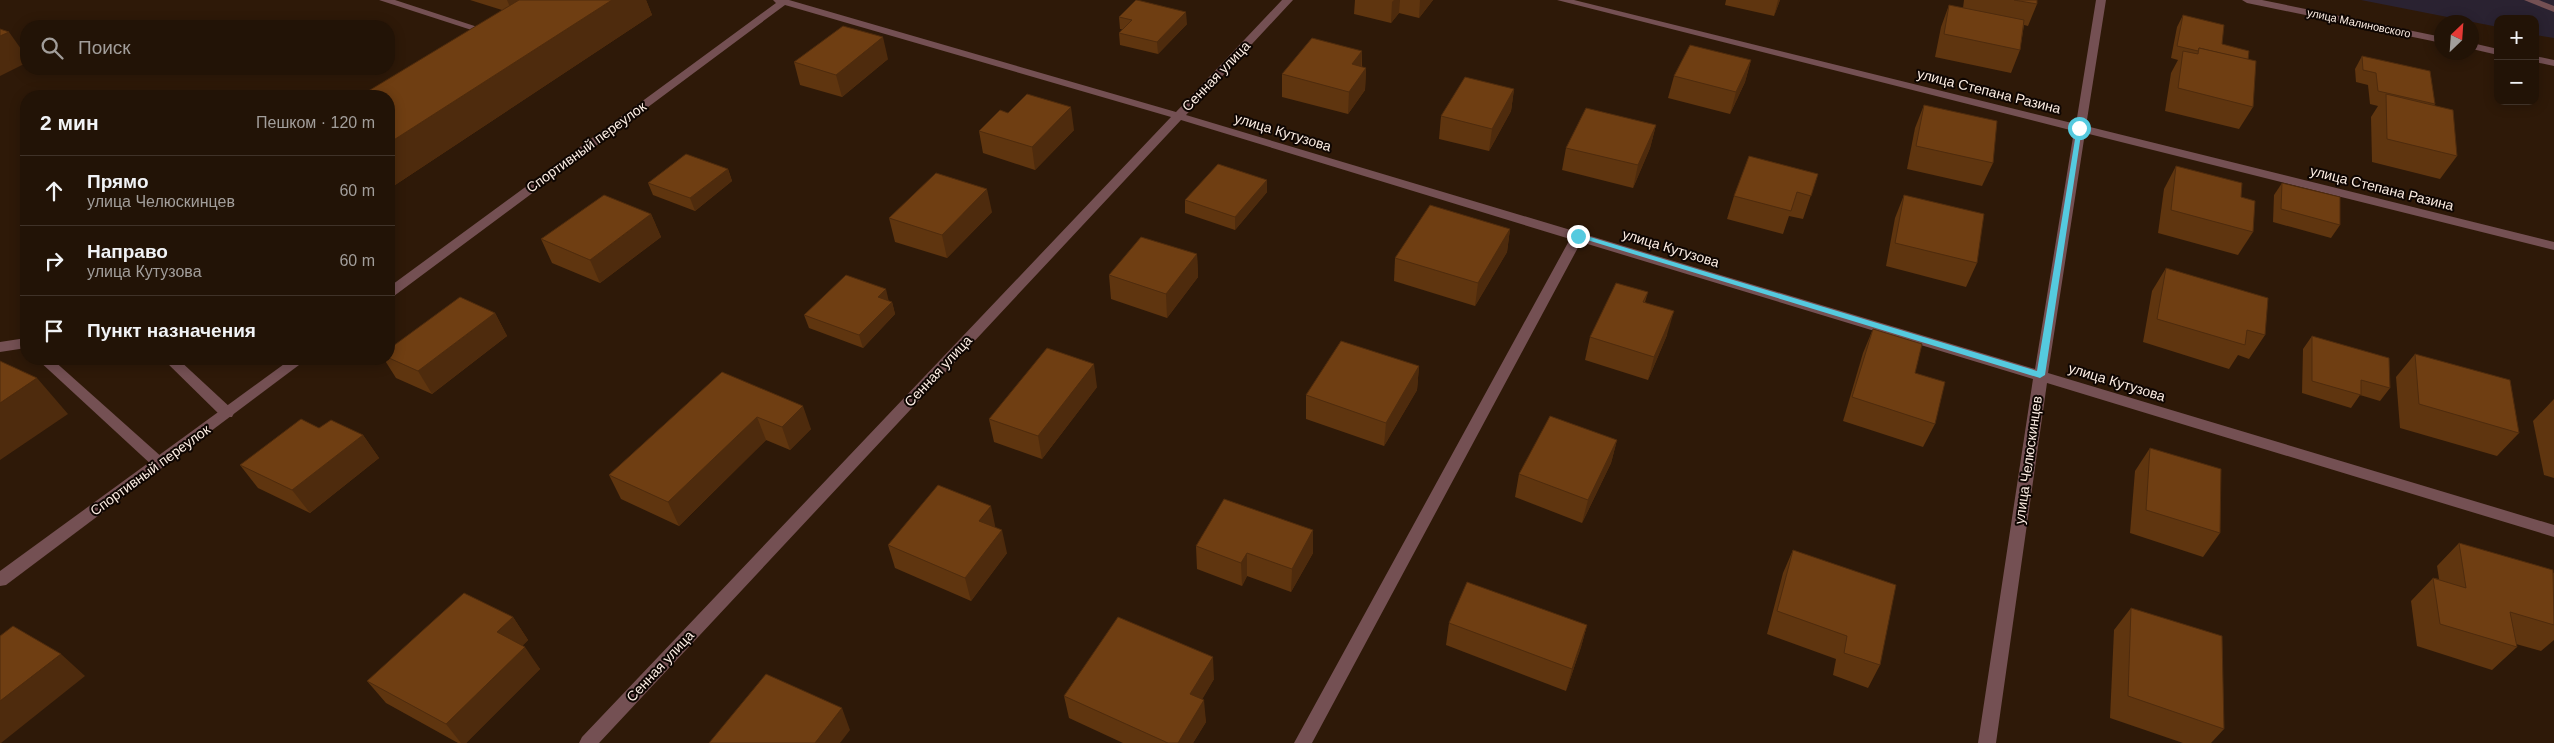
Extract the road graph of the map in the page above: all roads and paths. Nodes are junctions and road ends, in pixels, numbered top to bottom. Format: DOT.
graph roads {
  1 [pos="384,0"];
  2 [pos="1288,0"];
  3 [pos="1562,0"];
  4 [pos="2100,0"];
  5 [pos="2247,0"];
  6 [pos="2529,0"];
  7 [pos="781,1"];
  8 [pos="2554,8"];
  9 [pos="2434,38"];
  10 [pos="478,44"];
  11 [pos="2479,48"];
  12 [pos="2494,51"];
  13 [pos="2539,60"];
  14 [pos="2554,63"];
  15 [pos="1178,116"];
  16 [pos="2079,128"];
  17 [pos="1578,236"];
  18 [pos="2554,246"];
  19 [pos="395,289"];
  20 [pos="20,344"];
  21 [pos="0,347"];
  22 [pos="51,365"];
  23 [pos="176,365"];
  24 [pos="292,365"];
  25 [pos="2040,375"];
  26 [pos="227,412"];
  27 [pos="159,463"];
  28 [pos="2554,531"];
  29 [pos="0,580"];
  30 [pos="588,743"];
  31 [pos="1303,743"];
  32 [pos="1986,743"];
  1 -- 10 [label="street"];
  2 -- 15 [label="street, Сенная улица"];
  3 -- 16 [label="street, улица Степана Разина"];
  4 -- 16 [label="street, улица Челюскинцев"];
  5 -- 9 [label="street, улица Малиновского"];
  6 -- 8 [label="street"];
  7 -- 15 [label="street, улица Кутузова"];
  7 -- 19 [label="street, Спортивный переулок"];
  11 -- 12 [label="street"];
  13 -- 14 [label="street"];
  15 -- 17 [label="street, улица Кутузова"];
  15 -- 30 [label="street, Сенная улица"];
  16 -- 18 [label="street, улица Степана Разина"];
  16 -- 25 [label="street, улица Челюскинцев"];
  17 -- 25 [label="street, улица Кутузова"];
  17 -- 31 [label="street"];
  20 -- 21 [label="street"];
  22 -- 27 [label="street"];
  23 -- 26 [label="street"];
  24 -- 26 [label="street, Спортивный переулок"];
  25 -- 28 [label="street, улица Кутузова"];
  25 -- 32 [label="street, улица Челюскинцев"];
  26 -- 27 [label="street, Спортивный переулок"];
  27 -- 29 [label="street, Спортивный переулок"];
}
